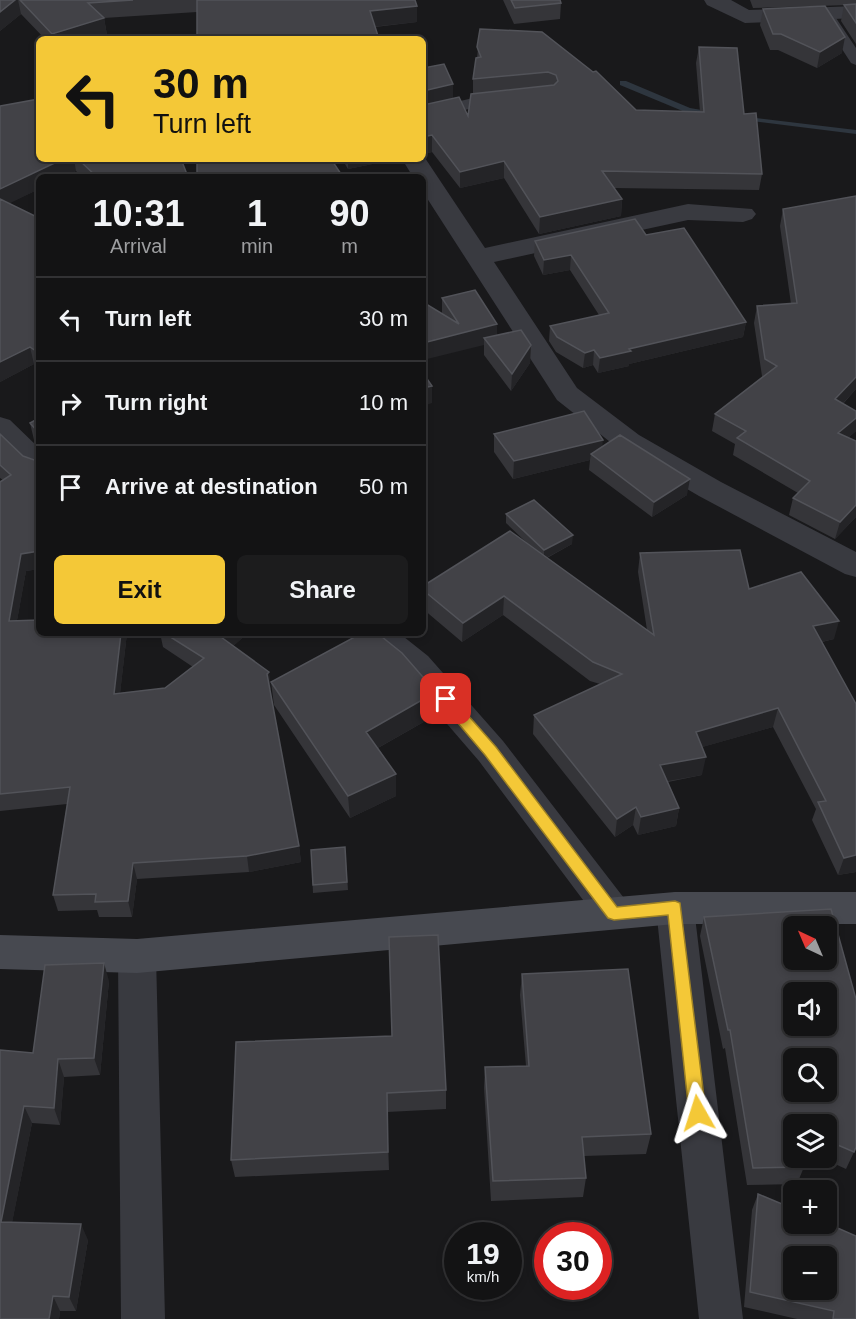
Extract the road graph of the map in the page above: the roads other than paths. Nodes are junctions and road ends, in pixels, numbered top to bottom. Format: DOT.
graph roads {
  1 [pos="715,0"];
  2 [pos="856,12"];
  3 [pos="827,14"];
  4 [pos="856,60"];
  5 [pos="512,99"];
  6 [pos="426,114"];
  7 [pos="426,177"];
  8 [pos="743,214"];
  9 [pos="480,257"];
  10 [pos="0,427"];
  11 [pos="36,462"];
  12 [pos="854,560"];
  13 [pos="381,636"];
  14 [pos="675,908"];
  15 [pos="856,908"];
  16 [pos="614,914"];
  17 [pos="0,952"];
  18 [pos="137,956"];
  19 [pos="143,1319"];
  20 [pos="721,1319"];
  1 -- 3 [label="street"];
  2 -- 3 [label="street"];
  3 -- 4 [label="lane"];
  5 -- 6 [label="lane"];
  7 -- 9 [label="street"];
  8 -- 9 [label="street"];
  9 -- 12 [label="street"];
  10 -- 11 [label="street"];
  13 -- 16 [label="street"];
  14 -- 15 [label="street"];
  14 -- 16 [label="street"];
  14 -- 20 [label="street"];
  16 -- 18 [label="street"];
  17 -- 18 [label="street"];
  18 -- 19 [label="street"];
}
